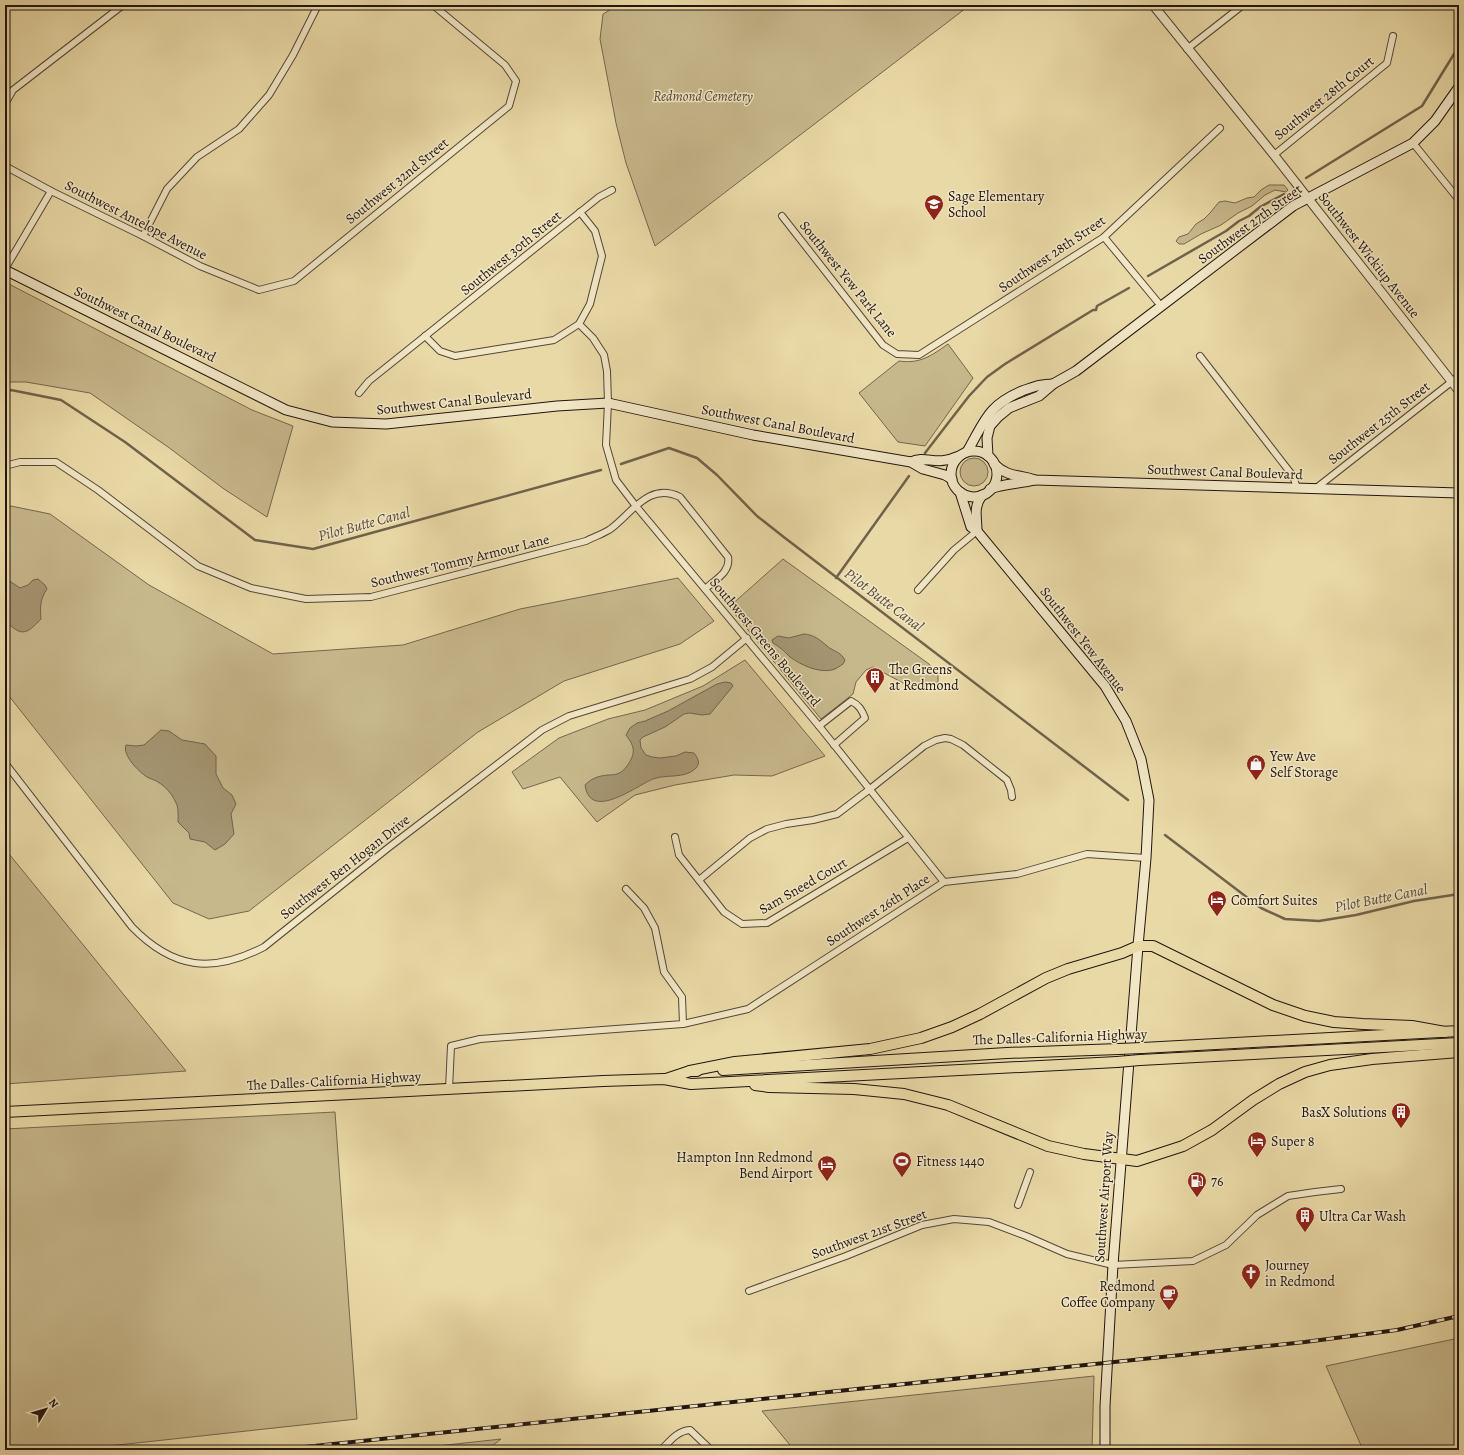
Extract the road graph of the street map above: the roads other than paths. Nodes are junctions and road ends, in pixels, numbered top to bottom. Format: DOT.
graph roads {
  1 [pos="122,5"];
  2 [pos="318,5"];
  3 [pos="433,5"];
  4 [pos="1153,5"];
  5 [pos="1240,6"];
  6 [pos="1393,36"];
  7 [pos="1187,49"];
  8 [pos="1459,87"];
  9 [pos="5,104"];
  10 [pos="1220,128"];
  11 [pos="1413,143"];
  12 [pos="1274,155"];
  13 [pos="5,166"];
  14 [pos="612,190"];
  15 [pos="51,191"];
  16 [pos="1307,199"];
  17 [pos="1459,200"];
  18 [pos="580,212"];
  19 [pos="782,216"];
  20 [pos="143,236"];
  21 [pos="1104,237"];
  22 [pos="5,270"];
  23 [pos="259,290"];
  24 [pos="1161,306"];
  25 [pos="579,324"];
  26 [pos="425,336"];
  27 [pos="897,354"];
  28 [pos="1200,356"];
  29 [pos="1459,376"];
  30 [pos="1452,382"];
  31 [pos="1052,384"];
  32 [pos="1459,391"];
  33 [pos="359,392"];
  34 [pos="608,403"];
  35 [pos="964,454"];
  36 [pos="988,456"];
  37 [pos="911,462"];
  38 [pos="994,464"];
  39 [pos="5,466"];
  40 [pos="952,479"];
  41 [pos="1035,480"];
  42 [pos="1297,488"];
  43 [pos="990,489"];
  44 [pos="1314,489"];
  45 [pos="960,492"];
  46 [pos="1459,493"];
  47 [pos="982,495"];
  48 [pos="636,505"];
  49 [pos="977,531"];
  50 [pos="705,589"];
  51 [pos="918,590"];
  52 [pos="747,638"];
  53 [pos="819,726"];
  54 [pos="834,744"];
  55 [pos="5,764"];
  56 [pos="870,789"];
  57 [pos="1012,797"];
  58 [pos="675,838"];
  59 [pos="908,838"];
  60 [pos="1146,858"];
  61 [pos="698,880"];
  62 [pos="944,882"];
  63 [pos="626,889"];
  64 [pos="1138,946"];
  65 [pos="683,1024"];
  66 [pos="1459,1031"];
  67 [pos="1446,1032"];
  68 [pos="1459,1044"];
  69 [pos="1459,1052"];
  70 [pos="690,1072"];
  71 [pos="664,1079"];
  72 [pos="734,1082"];
  73 [pos="449,1089"];
  74 [pos="5,1112"];
  75 [pos="1121,1159"];
  76 [pos="1030,1172"];
  77 [pos="1341,1189"];
  78 [pos="1018,1205"];
  79 [pos="1113,1266"];
  80 [pos="749,1291"];
  81 [pos="569,1450"];
  82 [pos="585,1450"];
  83 [pos="661,1450"];
  84 [pos="711,1450"];
  85 [pos="1105,1450"];
  1 -- 9 [label="street"];
  2 -- 20 [label="street"];
  3 -- 23 [label="street, Southwest 32nd Street"];
  4 -- 7 [label="street, Southwest Wickiup Avenue"];
  5 -- 7 [label="street"];
  6 -- 12 [label="street, Southwest 28th Court"];
  7 -- 12 [label="street, Southwest Wickiup Avenue"];
  8 -- 11 [label="main road, Southwest 27th Street"];
  10 -- 21 [label="street, Southwest 28th Street"];
  11 -- 16 [label="main road, Southwest 27th Street"];
  11 -- 17 [label="street"];
  12 -- 16 [label="street, Southwest Wickiup Avenue"];
  13 -- 15 [label="street, Southwest Antelope Avenue"];
  14 -- 18 [label="street, Southwest 30th Street"];
  15 -- 20 [label="street, Southwest Antelope Avenue"];
  15 -- 22 [label="street"];
  16 -- 24 [label="main road, Southwest 27th Street"];
  16 -- 30 [label="street, Southwest Wickiup Avenue"];
  18 -- 25 [label="street"];
  18 -- 26 [label="street, Southwest 30th Street"];
  19 -- 27 [label="street, Southwest Yew Park Lane"];
  20 -- 23 [label="street, Southwest Antelope Avenue"];
  21 -- 24 [label="street"];
  21 -- 27 [label="street, Southwest 28th Street"];
  22 -- 34 [label="main road, Southwest Canal Boulevard"];
  24 -- 31 [label="main road, Southwest 27th Street"];
  25 -- 26 [label="street"];
  25 -- 34 [label="street, Southwest Greens Boulevard"];
  26 -- 33 [label="street, Southwest 30th Street"];
  28 -- 42 [label="street"];
  29 -- 30 [label="street, Southwest 25th Street"];
  30 -- 32 [label="street, Southwest Wickiup Avenue"];
  30 -- 44 [label="street, Southwest 25th Street"];
  31 -- 35 [label="main road, Southwest 27th Street"];
  31 -- 36 [label="main road, Southwest 27th Street"];
  34 -- 37 [label="main road, Southwest Canal Boulevard"];
  34 -- 48 [label="street, Southwest Greens Boulevard"];
  35 -- 36 [label="main road"];
  35 -- 37 [label="main road, Southwest Canal Boulevard"];
  35 -- 40 [label="main road"];
  36 -- 38 [label="main road"];
  37 -- 40 [label="main road, Southwest Canal Boulevard"];
  38 -- 41 [label="main road, Southwest Canal Boulevard"];
  38 -- 43 [label="main road"];
  39 -- 48 [label="street, Southwest Tommy Armour Lane"];
  40 -- 45 [label="main road"];
  41 -- 42 [label="main road, Southwest Canal Boulevard"];
  41 -- 43 [label="main road"];
  42 -- 44 [label="main road, Southwest Canal Boulevard"];
  43 -- 47 [label="main road"];
  44 -- 46 [label="main road, Southwest Canal Boulevard"];
  45 -- 47 [label="main road"];
  45 -- 49 [label="main road, Southwest Yew Avenue"];
  47 -- 49 [label="main road"];
  48 -- 50 [label="street, Southwest Greens Boulevard"];
  48 -- 50 [label="street, Southwest Tommy Armour Lane"];
  49 -- 51 [label="street"];
  49 -- 60 [label="main road, Southwest Yew Avenue"];
  50 -- 52 [label="street, Southwest Greens Boulevard"];
  52 -- 53 [label="street, Southwest Greens Boulevard"];
  52 -- 55 [label="street, Southwest Ben Hogan Drive"];
  53 -- 54 [label="street, Southwest Greens Boulevard"];
  53 -- 54 [label="street"];
  54 -- 56 [label="street, Southwest Greens Boulevard"];
  56 -- 57 [label="street"];
  56 -- 59 [label="street, Southwest Greens Boulevard"];
  56 -- 61 [label="street"];
  58 -- 61 [label="street, Sam Sneed Court"];
  59 -- 61 [label="street, Sam Sneed Court"];
  59 -- 62 [label="street, Southwest Greens Boulevard"];
  60 -- 62 [label="street, Southwest 26th Place"];
  60 -- 64 [label="main road, Southwest Yew Avenue"];
  62 -- 65 [label="street, Southwest 26th Place"];
  63 -- 65 [label="street"];
  64 -- 67 [label="highway"];
  64 -- 70 [label="highway"];
  64 -- 75 [label="main road, Southwest Airport Way"];
  65 -- 73 [label="street, Southwest 26th Place"];
  66 -- 67 [label="highway, The Dalles-California Highway"];
  67 -- 70 [label="highway, The Dalles-California Highway, bridge"];
  68 -- 72 [label="highway, The Dalles-California Highway, bridge"];
  69 -- 75 [label="highway"];
  70 -- 71 [label="highway, The Dalles-California Highway"];
  71 -- 72 [label="highway, The Dalles-California Highway"];
  71 -- 73 [label="highway, The Dalles-California Highway"];
  72 -- 75 [label="highway"];
  73 -- 74 [label="highway, The Dalles-California Highway"];
  75 -- 79 [label="main road, Southwest Airport Way"];
  76 -- 78 [label="street"];
  77 -- 79 [label="street, Southwest 21st Street"];
  79 -- 80 [label="street, Southwest 21st Street"];
  79 -- 85 [label="main road, Southwest Airport Way"];
  81 -- 82 [label="street"];
  83 -- 84 [label="street"];
}
